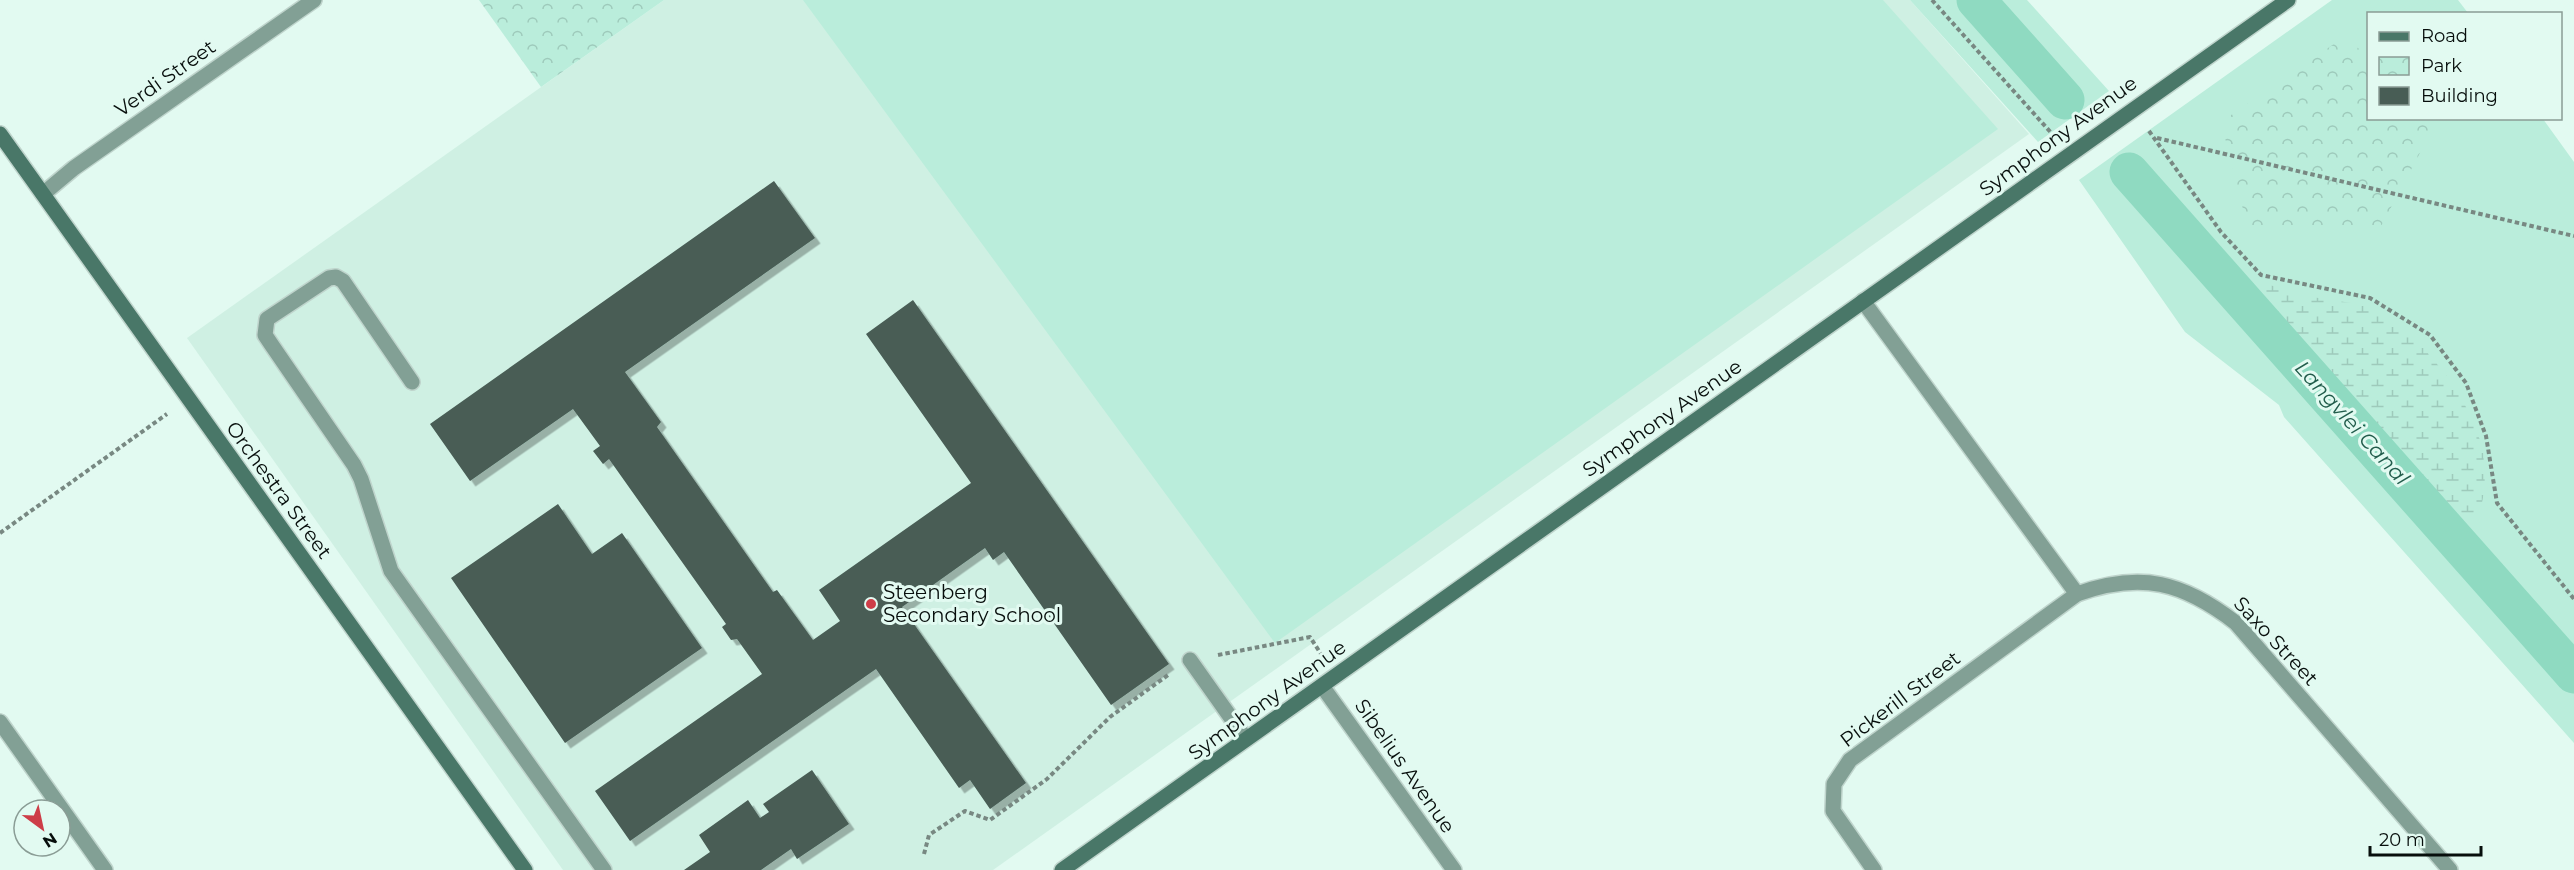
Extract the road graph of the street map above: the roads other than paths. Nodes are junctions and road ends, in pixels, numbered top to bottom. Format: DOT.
graph roads {
  1 [pos="314,0"];
  2 [pos="2288,0"];
  3 [pos="0,134"];
  4 [pos="43,194"];
  5 [pos="1863,301"];
  6 [pos="412,382"];
  7 [pos="2077,594"];
  8 [pos="1190,660"];
  9 [pos="1322,686"];
  10 [pos="0,722"];
  11 [pos="1246,739"];
  12 [pos="105,870"];
  13 [pos="525,870"];
  14 [pos="604,870"];
  15 [pos="1062,870"];
  16 [pos="1454,870"];
  17 [pos="1874,870"];
  18 [pos="2450,870"];
  1 -- 4 [label="street, Verdi Street"];
  2 -- 5 [label="street, Symphony Avenue"];
  3 -- 4 [label="street, Orchestra Street"];
  4 -- 13 [label="street, Orchestra Street"];
  5 -- 7 [label="street"];
  5 -- 9 [label="street, Symphony Avenue"];
  6 -- 14 [label="street"];
  7 -- 17 [label="street, Pickerill Street"];
  7 -- 18 [label="street, Saxo Street"];
  8 -- 11 [label="street"];
  9 -- 11 [label="street, Symphony Avenue"];
  9 -- 16 [label="street, Sibelius Avenue"];
  10 -- 12 [label="street"];
  11 -- 15 [label="street, Symphony Avenue"];
}
